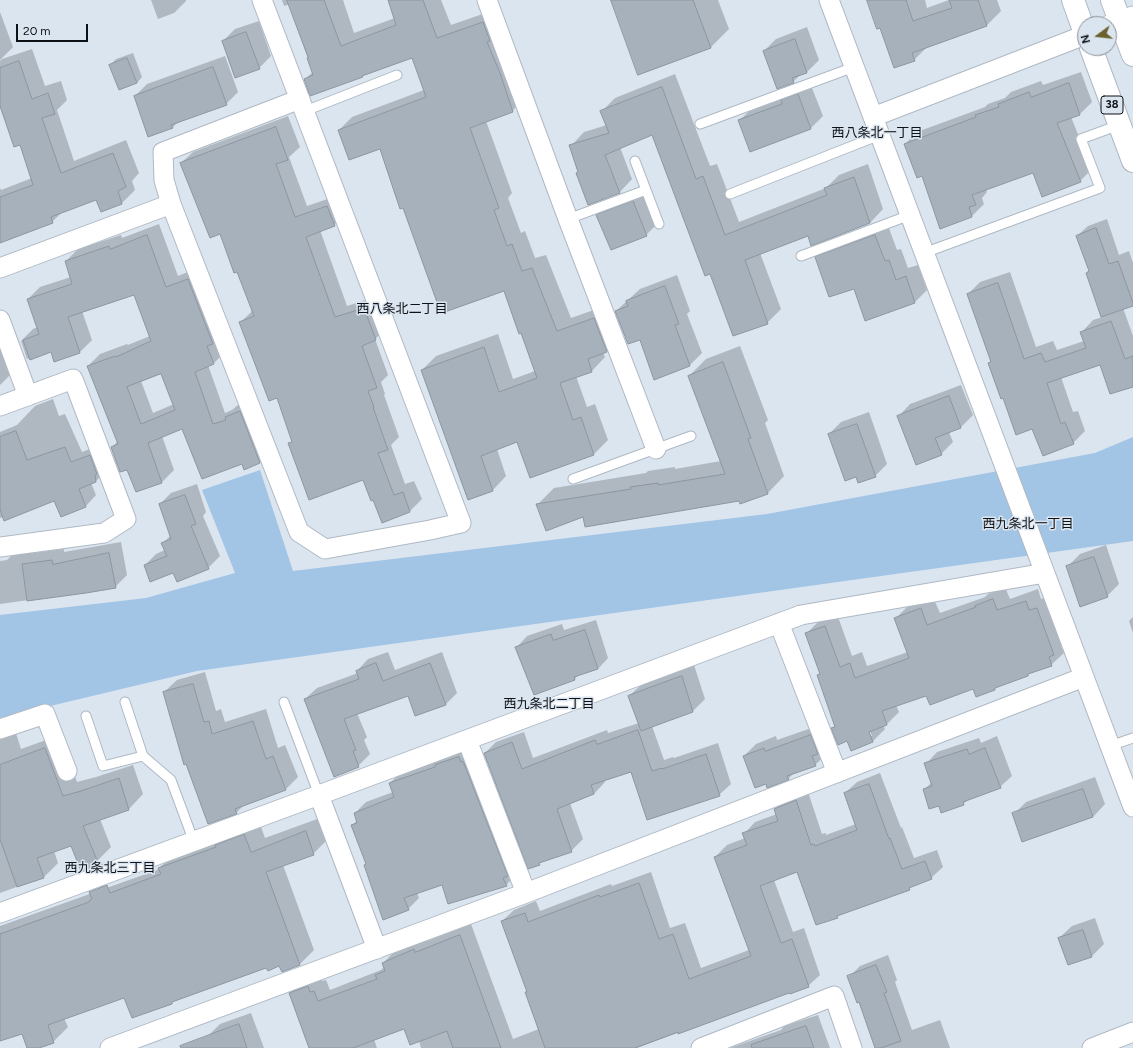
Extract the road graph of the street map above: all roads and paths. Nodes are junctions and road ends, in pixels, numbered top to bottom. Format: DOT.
graph roads {
  1 [pos="262,0"];
  2 [pos="487,0"];
  3 [pos="829,0"];
  4 [pos="1072,0"];
  5 [pos="1112,0"];
  6 [pos="1078,16"];
  7 [pos="1121,21"];
  8 [pos="1077,37"];
  9 [pos="1133,55"];
  10 [pos="1094,56"];
  11 [pos="854,67"];
  12 [pos="397,75"];
  13 [pos="303,105"];
  14 [pos="873,117"];
  15 [pos="700,124"];
  16 [pos="1119,125"];
  17 [pos="880,135"];
  18 [pos="635,161"];
  19 [pos="1133,161"];
  20 [pos="646,190"];
  21 [pos="730,194"];
  22 [pos="171,204"];
  23 [pos="910,215"];
  24 [pos="568,219"];
  25 [pos="659,224"];
  26 [pos="924,253"];
  27 [pos="801,256"];
  28 [pos="0,268"];
  29 [pos="0,320"];
  30 [pos="28,396"];
  31 [pos="0,406"];
  32 [pos="692,436"];
  33 [pos="656,449"];
  34 [pos="573,479"];
  35 [pos="0,547"];
  36 [pos="1045,573"];
  37 [pos="779,623"];
  38 [pos="1084,677"];
  39 [pos="125,702"];
  40 [pos="284,702"];
  41 [pos="86,716"];
  42 [pos="0,729"];
  43 [pos="1133,738"];
  44 [pos="467,740"];
  45 [pos="1110,746"];
  46 [pos="143,756"];
  47 [pos="67,771"];
  48 [pos="838,773"];
  49 [pos="319,796"];
  50 [pos="1133,807"];
  51 [pos="194,842"];
  52 [pos="526,893"];
  53 [pos="0,914"];
  54 [pos="377,949"];
  55 [pos="1133,1032"];
  56 [pos="110,1048"];
  57 [pos="701,1048"];
  58 [pos="852,1048"];
  59 [pos="1092,1048"];
  1 -- 13 [label="street"];
  2 -- 24 [label="street"];
  3 -- 11 [label="street"];
  4 -- 6 [label="highway"];
  5 -- 7 [label="highway"];
  7 -- 9 [label="highway"];
  8 -- 14 [label="street"];
  10 -- 16 [label="highway, 38"];
  11 -- 14 [label="street"];
  11 -- 15 [label="lane"];
  12 -- 13 [label="lane"];
  13 -- 22 [label="street"];
  13 -- 22 [label="street"];
  14 -- 17 [label="street"];
  16 -- 19 [label="highway, 38"];
  16 -- 26 [label="lane"];
  17 -- 21 [label="lane"];
  17 -- 23 [label="street"];
  18 -- 20 [label="lane"];
  20 -- 24 [label="lane"];
  20 -- 25 [label="lane"];
  22 -- 28 [label="street"];
  23 -- 26 [label="street"];
  23 -- 27 [label="lane"];
  24 -- 33 [label="street"];
  26 -- 36 [label="street"];
  29 -- 30 [label="street"];
  30 -- 31 [label="street"];
  30 -- 35 [label="street"];
  32 -- 33 [label="lane"];
  33 -- 34 [label="lane"];
  36 -- 37 [label="street"];
  36 -- 38 [label="street"];
  37 -- 44 [label="street"];
  37 -- 48 [label="street"];
  38 -- 45 [label="street"];
  38 -- 48 [label="street"];
  39 -- 46 [label="lane"];
  40 -- 49 [label="lane"];
  41 -- 46 [label="lane"];
  42 -- 47 [label="street"];
  43 -- 45 [label="lane"];
  44 -- 49 [label="street"];
  44 -- 52 [label="street"];
  45 -- 50 [label="street"];
  46 -- 51 [label="lane"];
  48 -- 52 [label="street"];
  49 -- 51 [label="street"];
  49 -- 54 [label="street"];
  51 -- 53 [label="street"];
  52 -- 54 [label="street"];
  54 -- 56 [label="street"];
  55 -- 59 [label="street"];
  57 -- 58 [label="street"];
}
